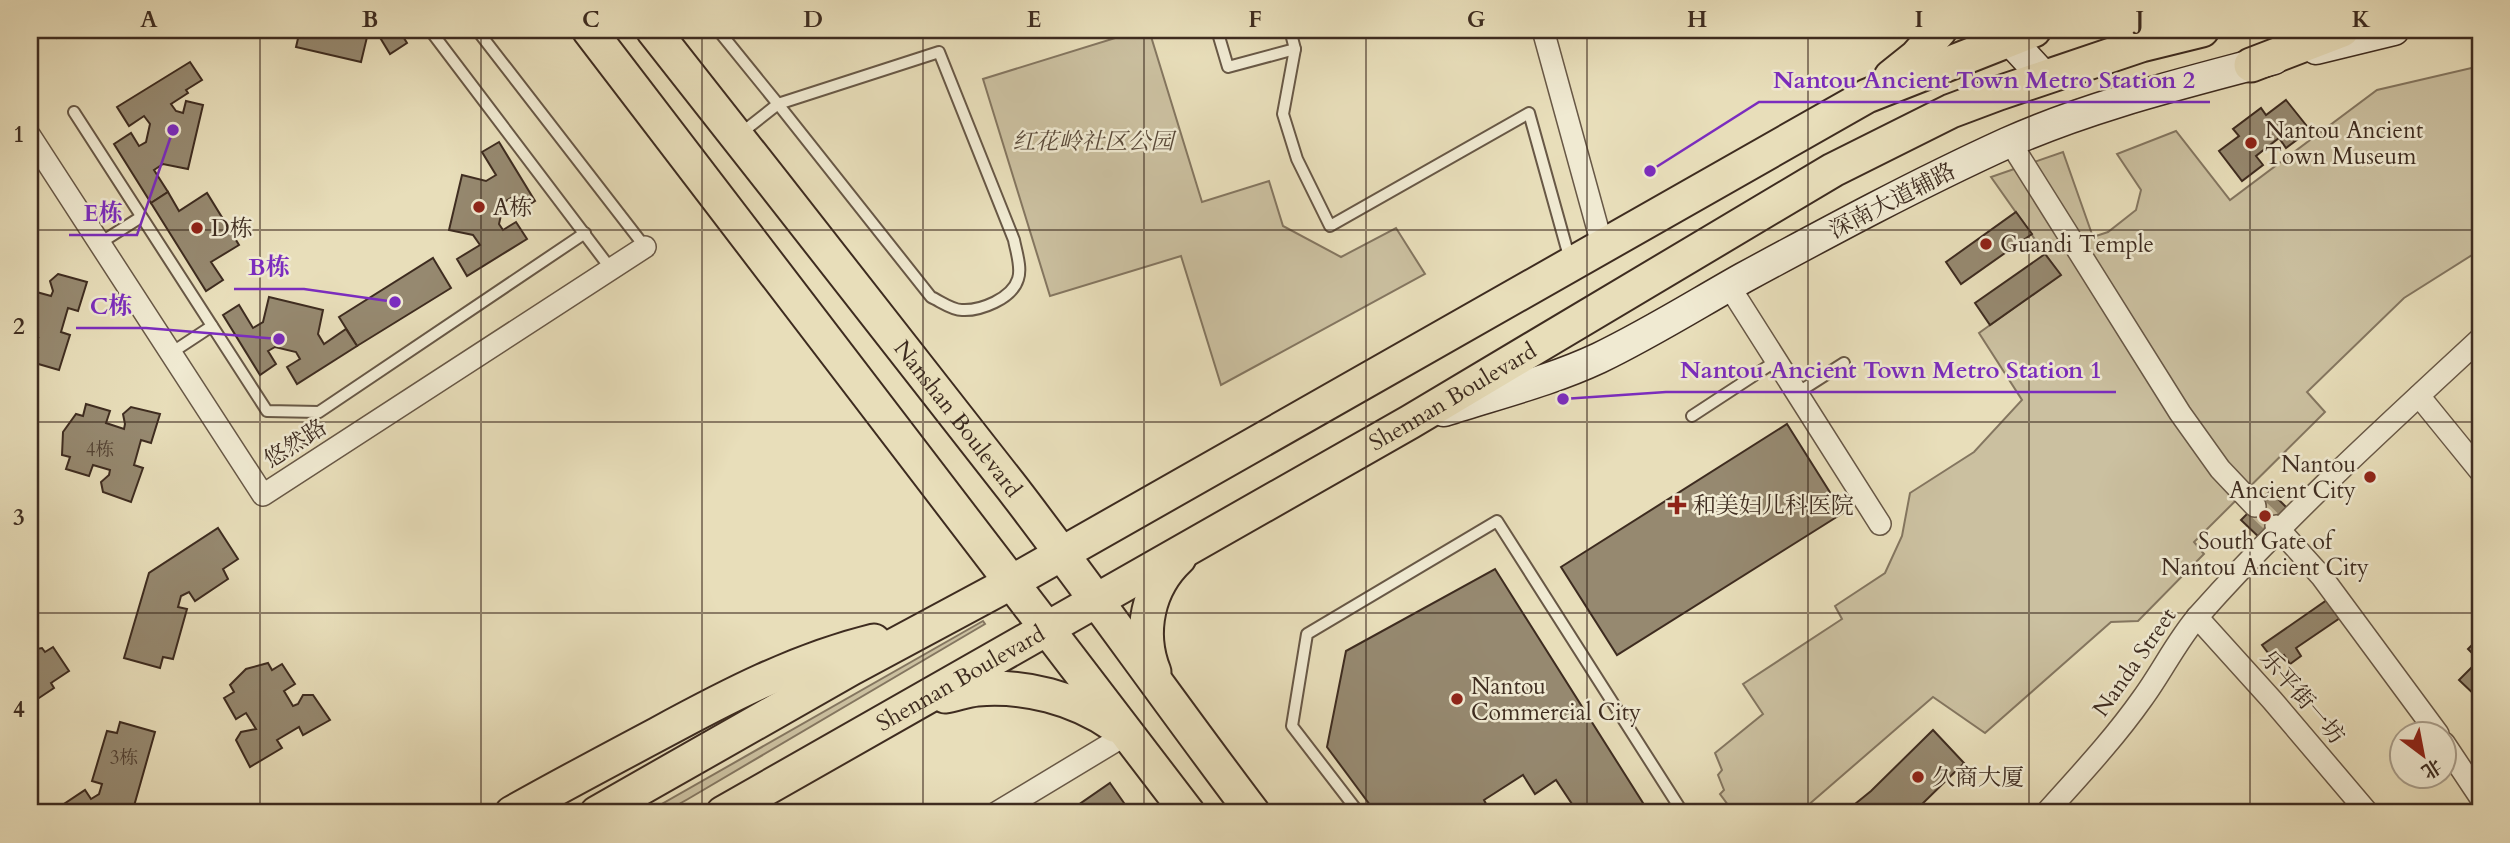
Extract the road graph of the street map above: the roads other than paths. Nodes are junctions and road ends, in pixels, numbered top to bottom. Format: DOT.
graph roads {
  1 [pos="430,30"];
  2 [pos="477,30"];
  3 [pos="589,30"];
  4 [pos="653,30"];
  5 [pos="718,30"];
  6 [pos="1217,30"];
  7 [pos="1290,30"];
  8 [pos="1543,30"];
  9 [pos="1940,30"];
  10 [pos="2045,30"];
  11 [pos="2202,30"];
  12 [pos="2342,30"];
  13 [pos="2394,30"];
  14 [pos="2016,33"];
  15 [pos="1295,49"];
  16 [pos="2251,65"];
  17 [pos="2044,77"];
  18 [pos="1867,96"];
  19 [pos="778,104"];
  20 [pos="74,112"];
  21 [pos="30,136"];
  22 [pos="737,137"];
  23 [pos="2010,142"];
  24 [pos="141,217"];
  25 [pos="584,233"];
  26 [pos="100,243"];
  27 [pos="645,247"];
  28 [pos="1603,248"];
  29 [pos="1571,266"];
  30 [pos="611,269"];
  31 [pos="1729,286"];
  32 [pos="212,326"];
  33 [pos="2480,340"];
  34 [pos="171,353"];
  35 [pos="1776,361"];
  36 [pos="1844,363"];
  37 [pos="1797,393"];
  38 [pos="2419,396"];
  39 [pos="1692,416"];
  40 [pos="1410,422"];
  41 [pos="2480,471"];
  42 [pos="2255,506"];
  43 [pos="1880,524"];
  44 [pos="2278,528"];
  45 [pos="1191,547"];
  46 [pos="1061,553"];
  47 [pos="1012,582"];
  48 [pos="1097,601"];
  49 [pos="2197,617"];
  50 [pos="924,629"];
  51 [pos="1047,629"];
  52 [pos="1162,694"];
  53 [pos="906,709"];
  54 [pos="2428,720"];
  55 [pos="1127,734"];
  56 [pos="2458,764"];
  57 [pos="558,787"];
  58 [pos="2480,797"];
  59 [pos="512,813"];
  60 [pos="532,813"];
  61 [pos="597,813"];
  62 [pos="723,813"];
  63 [pos="996,813"];
  64 [pos="1188,813"];
  65 [pos="1253,813"];
  66 [pos="1359,813"];
  67 [pos="1683,813"];
  68 [pos="2046,813"];
  69 [pos="2368,813"];
  1 -- 25 [label="lane"];
  2 -- 27 [label="lane"];
  3 -- 47 [label="main road"];
  4 -- 22 [label="main road, Nanshan Boulevard"];
  5 -- 19 [label="lane"];
  6 -- 15 [label="lane"];
  7 -- 15 [label="lane"];
  8 -- 28 [label="street"];
  9 -- 18 [label="main road"];
  10 -- 17 [label="main road"];
  11 -- 17 [label="main road, Shennan Boulevard"];
  12 -- 16 [label="main road"];
  13 -- 16 [label="main road, 深南大道辅路"];
  14 -- 17 [label="main road"];
  14 -- 18 [label="main road"];
  15 -- 29 [label="lane"];
  16 -- 23 [label="main road, 深南大道辅路"];
  17 -- 40 [label="main road, Shennan Boulevard"];
  18 -- 28 [label="main road"];
  19 -- 19 [label="lane"];
  19 -- 22 [label="lane"];
  20 -- 24 [label="lane"];
  21 -- 26 [label="street, 悠然路"];
  22 -- 46 [label="main road, Nanshan Boulevard"];
  23 -- 31 [label="main road, 深南大道辅路"];
  23 -- 42 [label="street"];
  24 -- 26 [label="lane"];
  24 -- 32 [label="lane"];
  25 -- 30 [label="lane"];
  25 -- 32 [label="lane"];
  26 -- 34 [label="street, 悠然路"];
  27 -- 30 [label="street, 悠然路"];
  28 -- 29 [label="main road"];
  29 -- 46 [label="main road"];
  30 -- 34 [label="street, 悠然路"];
  31 -- 35 [label="street"];
  31 -- 40 [label="main road, 深南大道辅路"];
  32 -- 34 [label="lane"];
  33 -- 38 [label="street, Nanda Street"];
  35 -- 37 [label="street"];
  35 -- 39 [label="lane"];
  36 -- 37 [label="lane"];
  37 -- 43 [label="street"];
  38 -- 41 [label="street"];
  38 -- 44 [label="street, Nanda Street"];
  40 -- 45 [label="main road, Shennan Boulevard"];
  44 -- 49 [label="street, Nanda Street"];
  44 -- 54 [label="street"];
  45 -- 48 [label="main road, Shennan Boulevard"];
  45 -- 52 [label="main road"];
  46 -- 47 [label="main road"];
  46 -- 48 [label="main road, Nanshan Boulevard"];
  47 -- 50 [label="main road"];
  47 -- 51 [label="main road"];
  48 -- 51 [label="main road, Shennan Boulevard"];
  48 -- 52 [label="main road, Nanshan Boulevard"];
  49 -- 68 [label="street, Nanda Street"];
  49 -- 69 [label="street, 乐平街一坊"];
  50 -- 57 [label="main road"];
  50 -- 61 [label="main road"];
  51 -- 53 [label="main road, Shennan Boulevard"];
  51 -- 55 [label="main road"];
  52 -- 65 [label="main road, Nanshan Boulevard"];
  53 -- 55 [label="main road"];
  53 -- 62 [label="main road, Shennan Boulevard"];
  55 -- 63 [label="street"];
  55 -- 64 [label="main road"];
  56 -- 58 [label="street"];
  57 -- 59 [label="main road"];
  57 -- 60 [label="main road"];
  66 -- 67 [label="lane"];
}
